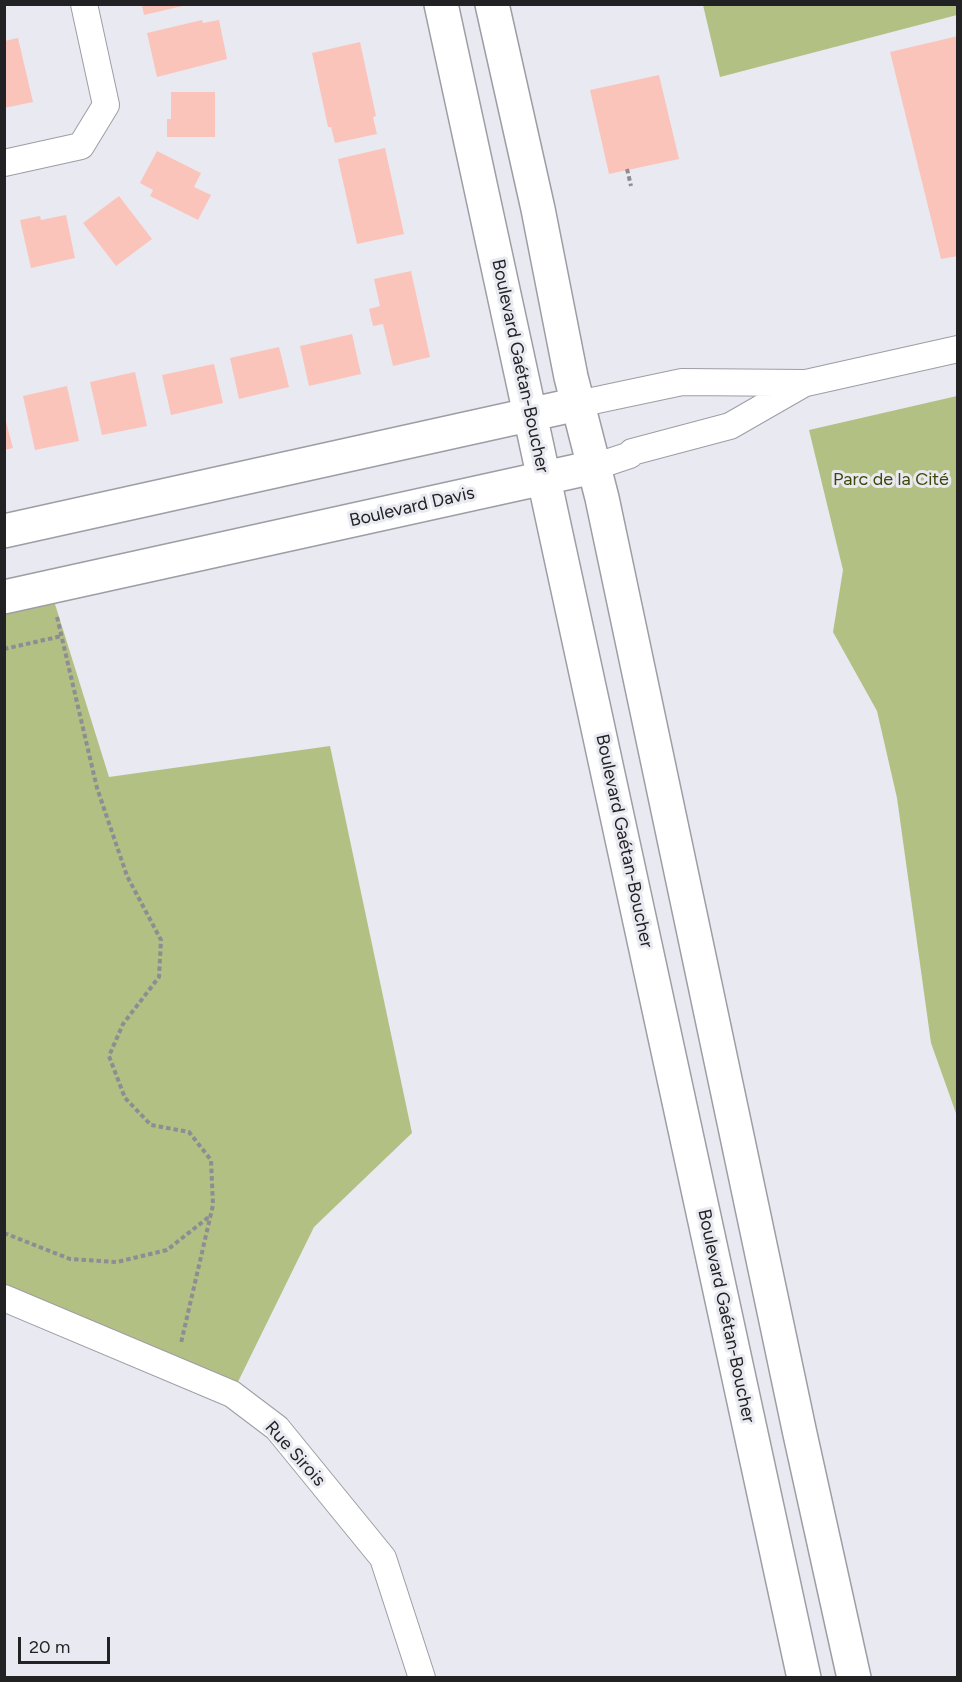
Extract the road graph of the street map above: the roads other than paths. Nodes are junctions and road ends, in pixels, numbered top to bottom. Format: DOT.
graph roads {
  1 [pos="84,4"];
  2 [pos="441,4"];
  3 [pos="492,4"];
  4 [pos="4,163"];
  5 [pos="957,349"];
  6 [pos="806,383"];
  7 [pos="578,404"];
  8 [pos="530,413"];
  9 [pos="594,467"];
  10 [pos="543,477"];
  11 [pos="4,531"];
  12 [pos="4,597"];
  13 [pos="4,1298"];
  14 [pos="422,1677"];
  15 [pos="804,1677"];
  16 [pos="854,1677"];
  1 -- 4 [label="street"];
  2 -- 8 [label="main road, Boulevard Gaétan-Boucher"];
  3 -- 7 [label="main road"];
  5 -- 6 [label="street, Boulevard Davis"];
  6 -- 7 [label="street, Boulevard Davis"];
  6 -- 9 [label="street, Boulevard Davis"];
  7 -- 8 [label="main road, Boulevard Davis"];
  7 -- 9 [label="main road"];
  8 -- 10 [label="main road, Boulevard Gaétan-Boucher"];
  8 -- 11 [label="main road, Boulevard Davis"];
  9 -- 10 [label="main road, Boulevard Davis"];
  9 -- 16 [label="main road"];
  10 -- 12 [label="main road, Boulevard Davis"];
  10 -- 15 [label="main road, Boulevard Gaétan-Boucher"];
  13 -- 14 [label="street, Rue Sirois"];
}
